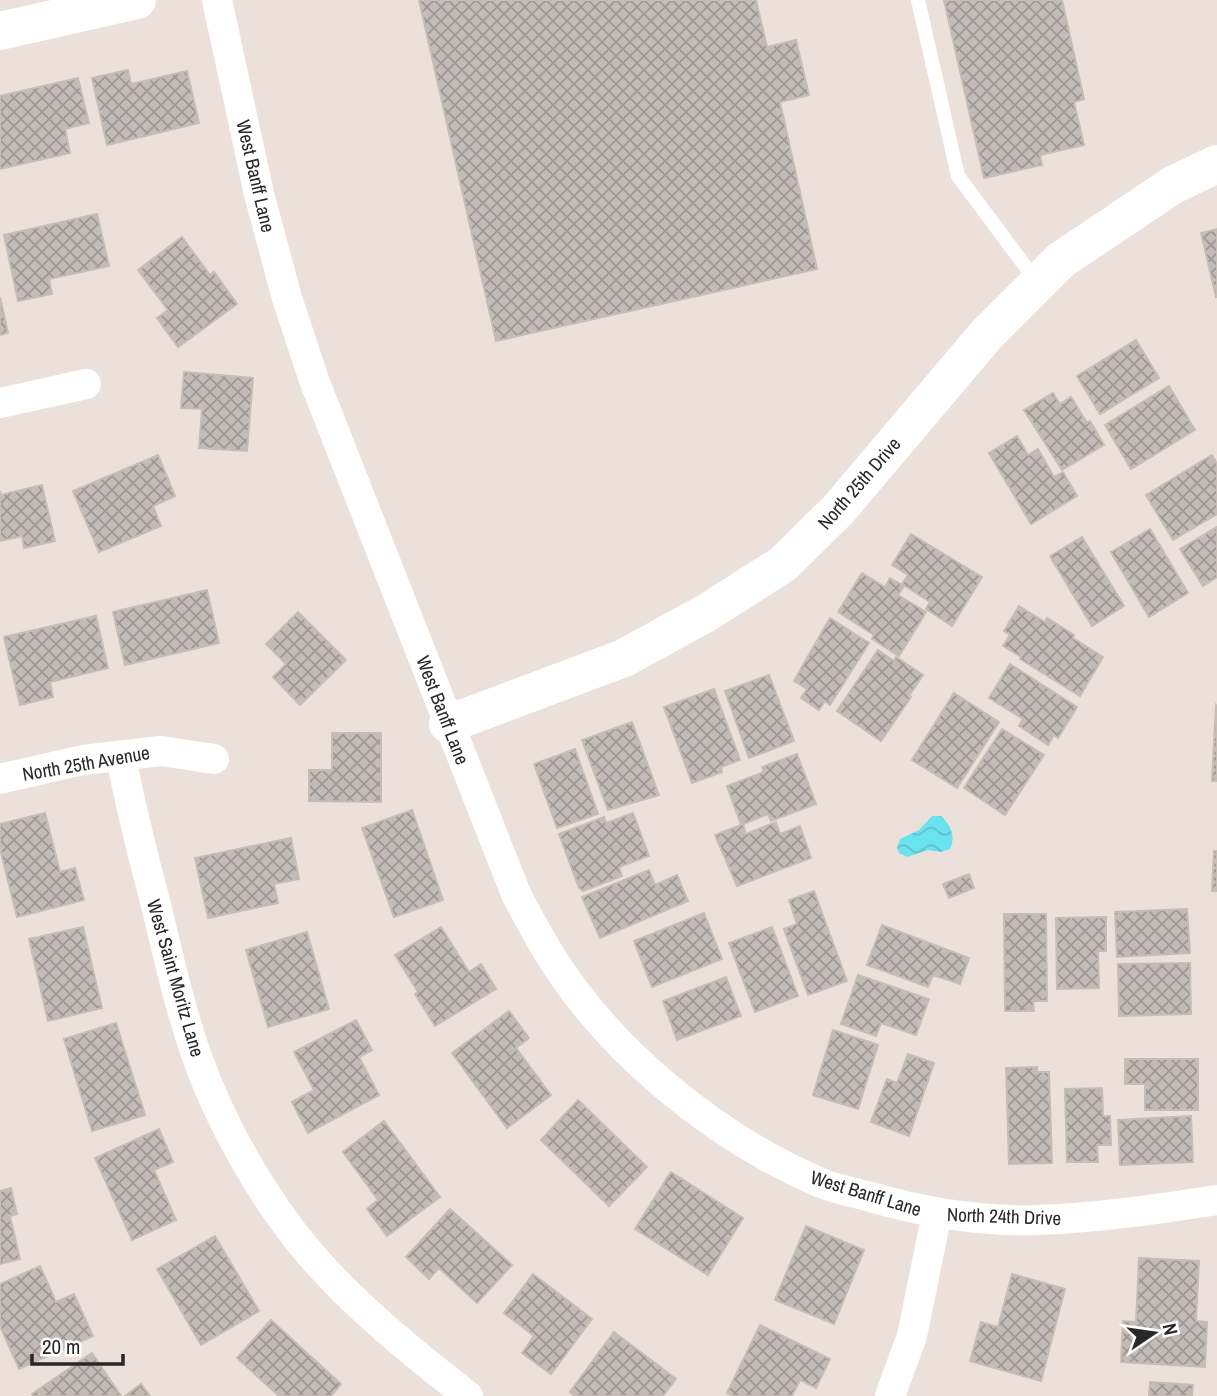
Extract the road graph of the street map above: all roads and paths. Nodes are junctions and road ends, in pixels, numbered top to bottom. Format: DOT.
graph roads {
  1 [pos="136,0"];
  2 [pos="217,0"];
  3 [pos="918,0"];
  4 [pos="0,31"];
  5 [pos="1217,164"];
  6 [pos="1038,283"];
  7 [pos="86,384"];
  8 [pos="0,403"];
  9 [pos="448,724"];
  10 [pos="121,756"];
  11 [pos="214,758"];
  12 [pos="0,779"];
  13 [pos="1217,1200"];
  14 [pos="937,1213"];
  15 [pos="468,1396"];
  16 [pos="890,1396"];
  1 -- 4 [label="street"];
  2 -- 9 [label="street, West Banff Lane"];
  3 -- 6 [label="lane"];
  5 -- 6 [label="street, North 25th Drive"];
  6 -- 9 [label="street, North 25th Drive"];
  7 -- 8 [label="street"];
  9 -- 14 [label="street, West Banff Lane"];
  10 -- 11 [label="street, North 25th Avenue"];
  10 -- 12 [label="street, North 25th Avenue"];
  10 -- 15 [label="street, West Saint Moritz Lane"];
  13 -- 14 [label="street, North 24th Drive"];
  14 -- 16 [label="street, North 24th Drive"];
}
